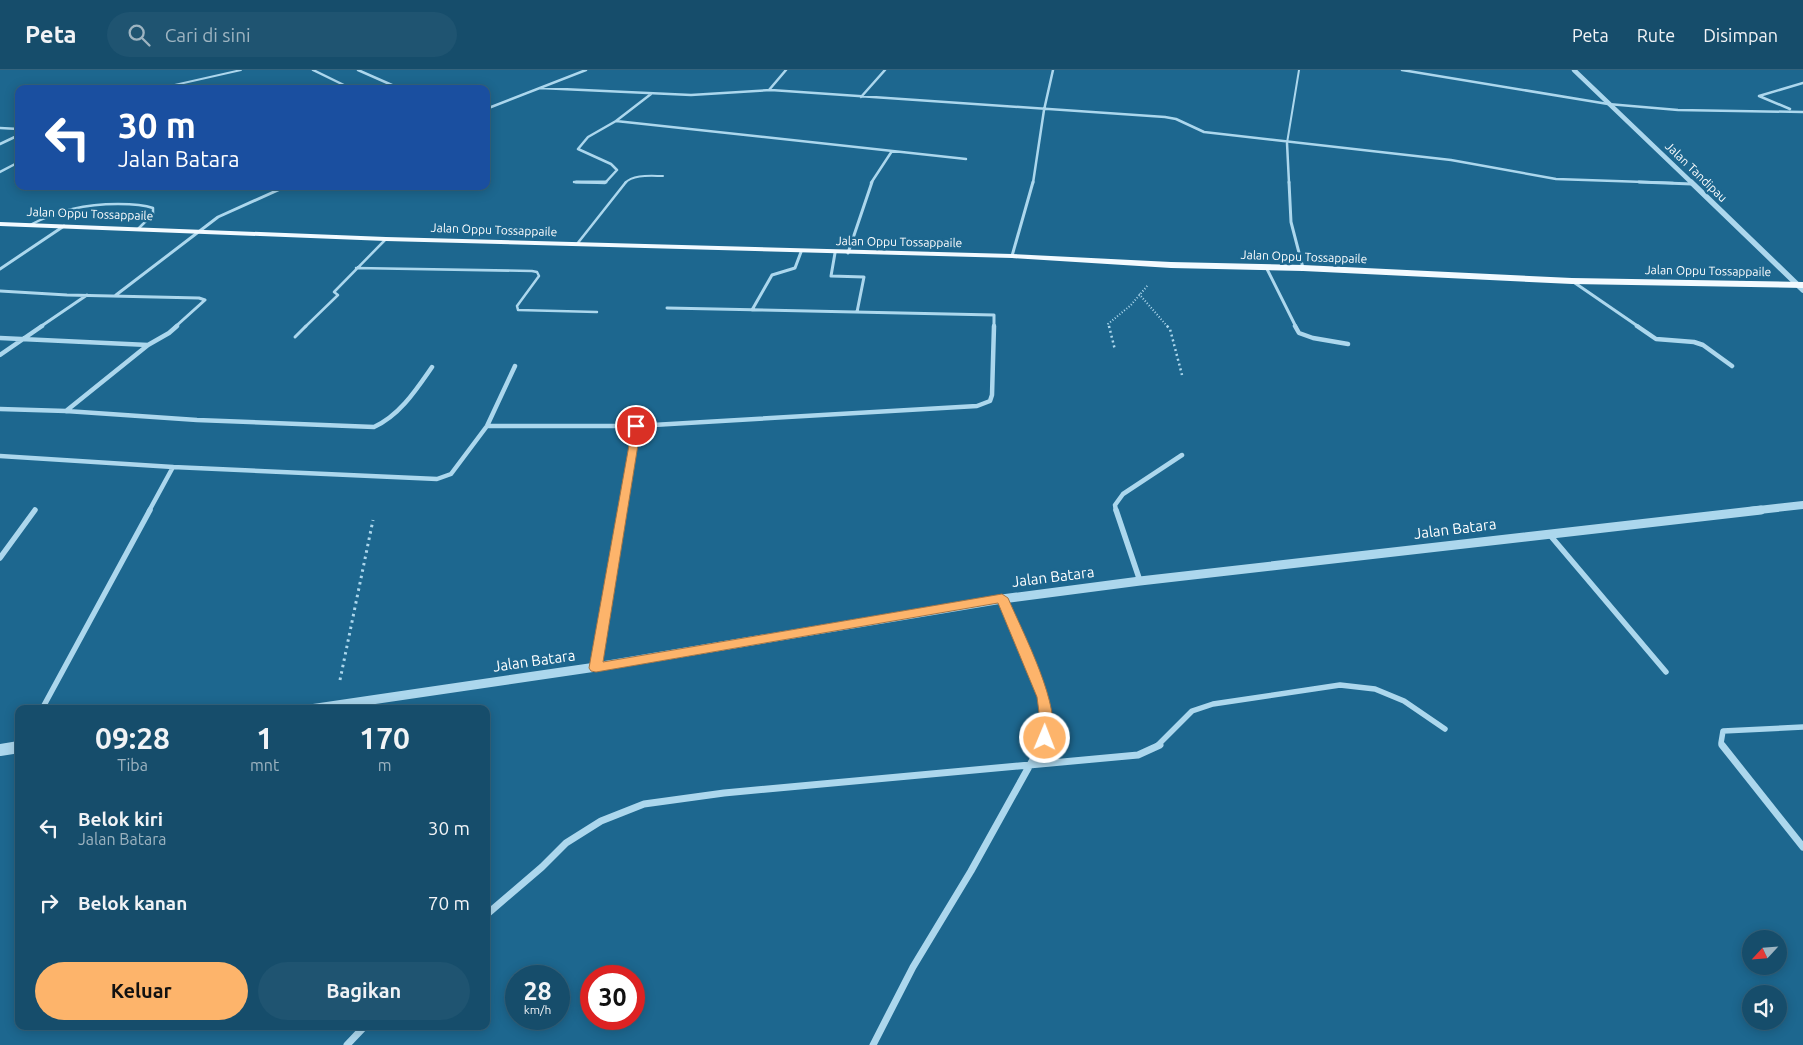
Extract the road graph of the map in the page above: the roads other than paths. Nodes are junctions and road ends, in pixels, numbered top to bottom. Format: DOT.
graph roads {
  1 [pos="241,70"];
  2 [pos="313,70"];
  3 [pos="358,70"];
  4 [pos="586,70"];
  5 [pos="786,70"];
  6 [pos="885,70"];
  7 [pos="1053,70"];
  8 [pos="1299,70"];
  9 [pos="1402,70"];
  10 [pos="1574,70"];
  11 [pos="1803,83"];
  12 [pos="175,85"];
  13 [pos="344,85"];
  14 [pos="392,85"];
  15 [pos="540,88"];
  16 [pos="768,90"];
  17 [pos="651,94"];
  18 [pos="860,97"];
  19 [pos="1608,104"];
  20 [pos="490,107"];
  21 [pos="1044,110"];
  22 [pos="1796,111"];
  23 [pos="1803,112"];
  24 [pos="616,121"];
  25 [pos="0,128"];
  26 [pos="15,129"];
  27 [pos="15,137"];
  28 [pos="1287,143"];
  29 [pos="0,144"];
  30 [pos="892,151"];
  31 [pos="966,159"];
  32 [pos="15,164"];
  33 [pos="0,172"];
  34 [pos="663,176"];
  35 [pos="574,182"];
  36 [pos="1692,184"];
  37 [pos="278,190"];
  38 [pos="0,224"];
  39 [pos="30,225"];
  40 [pos="64,226"];
  41 [pos="138,229"];
  42 [pos="199,231"];
  43 [pos="386,239"];
  44 [pos="576,244"];
  45 [pos="801,252"];
  46 [pos="835,253"];
  47 [pos="848,253"];
  48 [pos="1012,256"];
  49 [pos="1266,267"];
  50 [pos="356,268"];
  51 [pos="1303,268"];
  52 [pos="0,270"];
  53 [pos="1572,281"];
  54 [pos="1801,287"];
  55 [pos="0,290"];
  56 [pos="88,295"];
  57 [pos="115,296"];
  58 [pos="667,308"];
  59 [pos="752,310"];
  60 [pos="597,312"];
  61 [pos="857,312"];
  62 [pos="295,337"];
  63 [pos="0,338"];
  64 [pos="25,339"];
  65 [pos="148,344"];
  66 [pos="1348,344"];
  67 [pos="0,355"];
  68 [pos="515,366"];
  69 [pos="1732,366"];
  70 [pos="432,367"];
  71 [pos="0,409"];
  72 [pos="66,410"];
  73 [pos="487,426"];
  74 [pos="636,426"];
  75 [pos="1182,454"];
  76 [pos="0,456"];
  77 [pos="174,466"];
  78 [pos="1803,505"];
  79 [pos="35,510"];
  80 [pos="1549,533"];
  81 [pos="0,558"];
  82 [pos="1140,581"];
  83 [pos="1002,598"];
  84 [pos="596,668"];
  85 [pos="1666,672"];
  86 [pos="44,705"];
  87 [pos="342,705"];
  88 [pos="1803,728"];
  89 [pos="1445,729"];
  90 [pos="15,748"];
  91 [pos="0,750"];
  92 [pos="1028,766"];
  93 [pos="1803,847"];
  94 [pos="490,912"];
  95 [pos="361,1030"];
  96 [pos="347,1045"];
  97 [pos="873,1045"];
  1 -- 12 [label="lane"];
  2 -- 13 [label="street"];
  3 -- 14 [label="street"];
  4 -- 15 [label="street"];
  5 -- 16 [label="street"];
  6 -- 18 [label="street"];
  7 -- 21 [label="street"];
  8 -- 28 [label="lane"];
  9 -- 19 [label="street"];
  10 -- 19 [label="street, Jalan Tandipau"];
  11 -- 22 [label="street"];
  15 -- 17 [label="street"];
  15 -- 20 [label="street"];
  16 -- 17 [label="street"];
  16 -- 18 [label="street"];
  17 -- 24 [label="street"];
  18 -- 21 [label="street"];
  19 -- 22 [label="street"];
  19 -- 36 [label="street, Jalan Tandipau"];
  21 -- 28 [label="street"];
  21 -- 48 [label="street"];
  22 -- 23 [label="street"];
  24 -- 30 [label="street"];
  24 -- 35 [label="street"];
  25 -- 26 [label="street"];
  27 -- 29 [label="street"];
  28 -- 36 [label="street"];
  28 -- 51 [label="street"];
  30 -- 31 [label="street"];
  30 -- 47 [label="street"];
  32 -- 33 [label="street"];
  34 -- 44 [label="lane"];
  36 -- 54 [label="street, Jalan Tandipau"];
  37 -- 42 [label="street"];
  38 -- 39 [label="main road, Jalan Oppu Tossappaile"];
  39 -- 40 [label="main road, Jalan Oppu Tossappaile"];
  39 -- 41 [label="lane"];
  40 -- 41 [label="main road, Jalan Oppu Tossappaile"];
  40 -- 52 [label="street"];
  41 -- 42 [label="main road, Jalan Oppu Tossappaile"];
  42 -- 43 [label="main road, Jalan Oppu Tossappaile"];
  42 -- 57 [label="street"];
  43 -- 44 [label="main road, Jalan Oppu Tossappaile"];
  43 -- 50 [label="lane"];
  44 -- 45 [label="main road, Jalan Oppu Tossappaile"];
  45 -- 46 [label="main road, Jalan Oppu Tossappaile"];
  45 -- 59 [label="street"];
  46 -- 47 [label="main road, Jalan Oppu Tossappaile"];
  46 -- 61 [label="street"];
  47 -- 48 [label="main road, Jalan Oppu Tossappaile"];
  48 -- 49 [label="main road, Jalan Oppu Tossappaile"];
  49 -- 51 [label="main road, Jalan Oppu Tossappaile"];
  49 -- 66 [label="street"];
  50 -- 60 [label="lane"];
  50 -- 62 [label="lane"];
  51 -- 53 [label="main road, Jalan Oppu Tossappaile"];
  53 -- 54 [label="main road, Jalan Oppu Tossappaile"];
  53 -- 69 [label="street"];
  55 -- 56 [label="street"];
  56 -- 57 [label="street"];
  56 -- 64 [label="street"];
  57 -- 65 [label="street"];
  58 -- 59 [label="street"];
  59 -- 61 [label="street"];
  61 -- 74 [label="street"];
  63 -- 64 [label="street"];
  64 -- 65 [label="street"];
  64 -- 67 [label="street"];
  65 -- 72 [label="street"];
  68 -- 73 [label="street"];
  70 -- 72 [label="street"];
  71 -- 72 [label="street"];
  73 -- 74 [label="street"];
  73 -- 77 [label="street"];
  74 -- 84 [label="street"];
  75 -- 82 [label="street"];
  76 -- 77 [label="street"];
  77 -- 86 [label="street"];
  78 -- 80 [label="street, Jalan Batara"];
  79 -- 81 [label="street"];
  80 -- 82 [label="street, Jalan Batara"];
  80 -- 85 [label="street"];
  82 -- 83 [label="street, Jalan Batara"];
  83 -- 84 [label="street, Jalan Batara"];
  83 -- 92 [label="street"];
  84 -- 87 [label="street, Jalan Batara"];
  88 -- 93 [label="street"];
  89 -- 92 [label="street"];
  90 -- 91 [label="street"];
  92 -- 94 [label="street"];
  92 -- 97 [label="street"];
  95 -- 96 [label="street"];
}
